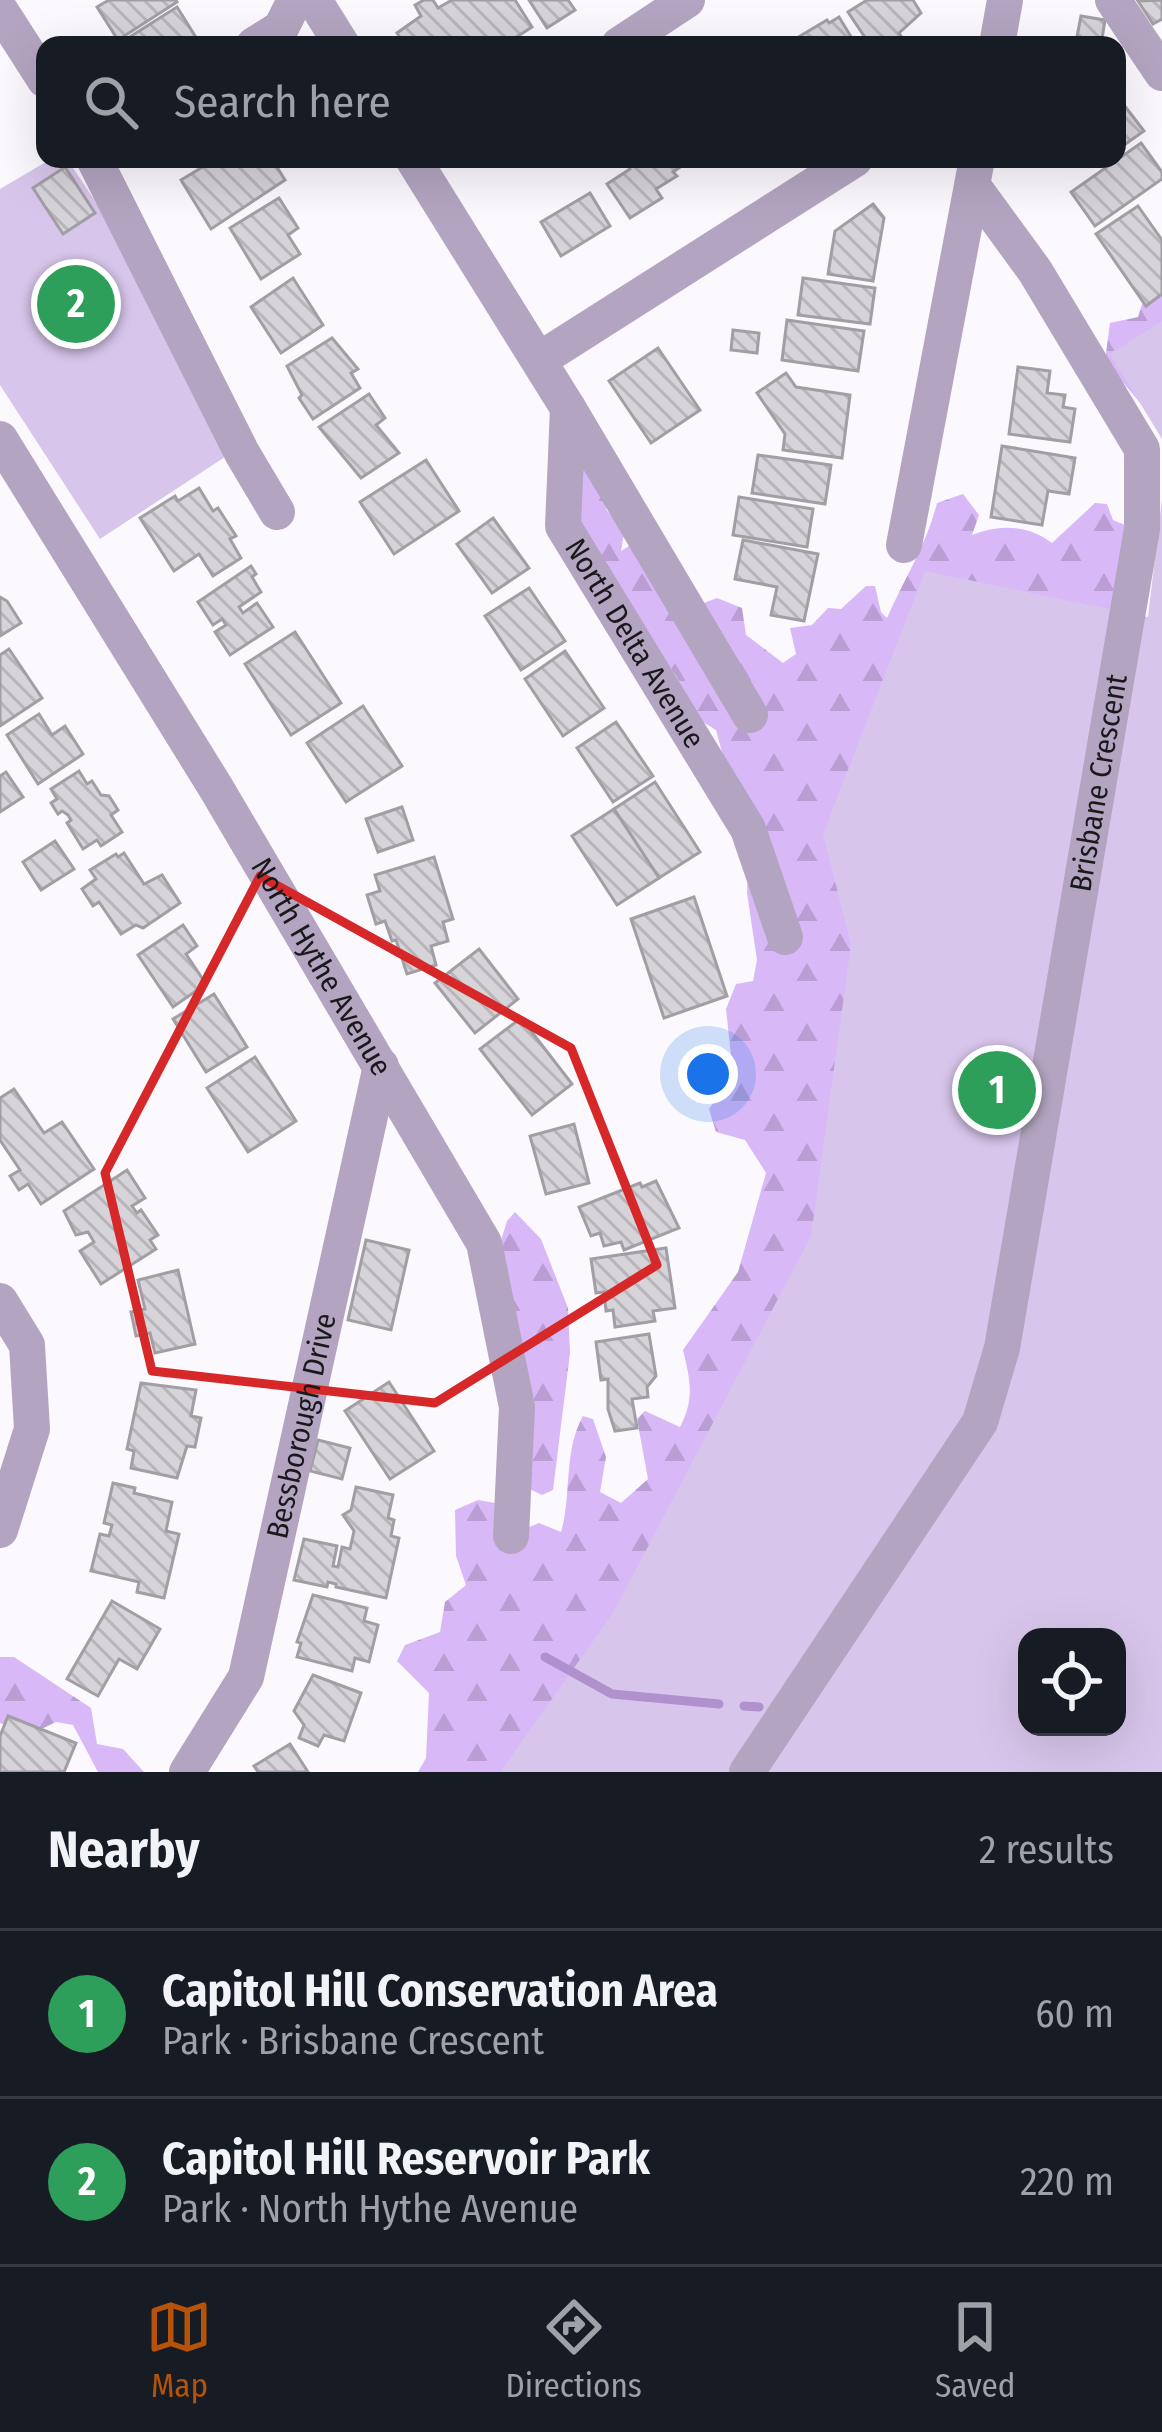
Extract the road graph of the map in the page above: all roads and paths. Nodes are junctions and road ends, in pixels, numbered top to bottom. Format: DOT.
graph roads {
  1 [pos="295,0"];
  2 [pos="314,0"];
  3 [pos="687,0"];
  4 [pos="1005,0"];
  5 [pos="1113,0"];
  6 [pos="0,10"];
  7 [pos="268,36"];
  8 [pos="336,36"];
  9 [pos="633,36"];
  10 [pos="999,36"];
  11 [pos="36,66"];
  12 [pos="1162,73"];
  13 [pos="99,168"];
  14 [pos="430,168"];
  15 [pos="842,168"];
  16 [pos="975,172"];
  17 [pos="539,360"];
  18 [pos="568,408"];
  19 [pos="0,440"];
  20 [pos="277,512"];
  21 [pos="904,545"];
  22 [pos="750,715"];
  23 [pos="785,937"];
  24 [pos="381,1066"];
  25 [pos="0,1301"];
  26 [pos="0,1530"];
  27 [pos="511,1536"];
  28 [pos="188,1772"];
  29 [pos="747,1772"];
  1 -- 7 [label="street"];
  2 -- 8 [label="street"];
  3 -- 9 [label="street"];
  4 -- 10 [label="street"];
  5 -- 12 [label="street"];
  6 -- 11 [label="street"];
  13 -- 20 [label="street"];
  14 -- 17 [label="street"];
  15 -- 17 [label="street"];
  16 -- 21 [label="street"];
  16 -- 29 [label="street, Brisbane Crescent"];
  17 -- 18 [label="street"];
  18 -- 22 [label="street"];
  18 -- 23 [label="street, North Delta Avenue"];
  19 -- 24 [label="street, North Hythe Avenue"];
  24 -- 27 [label="street, North Hythe Avenue"];
  24 -- 28 [label="street, Bessborough Drive"];
  25 -- 26 [label="street"];
}
